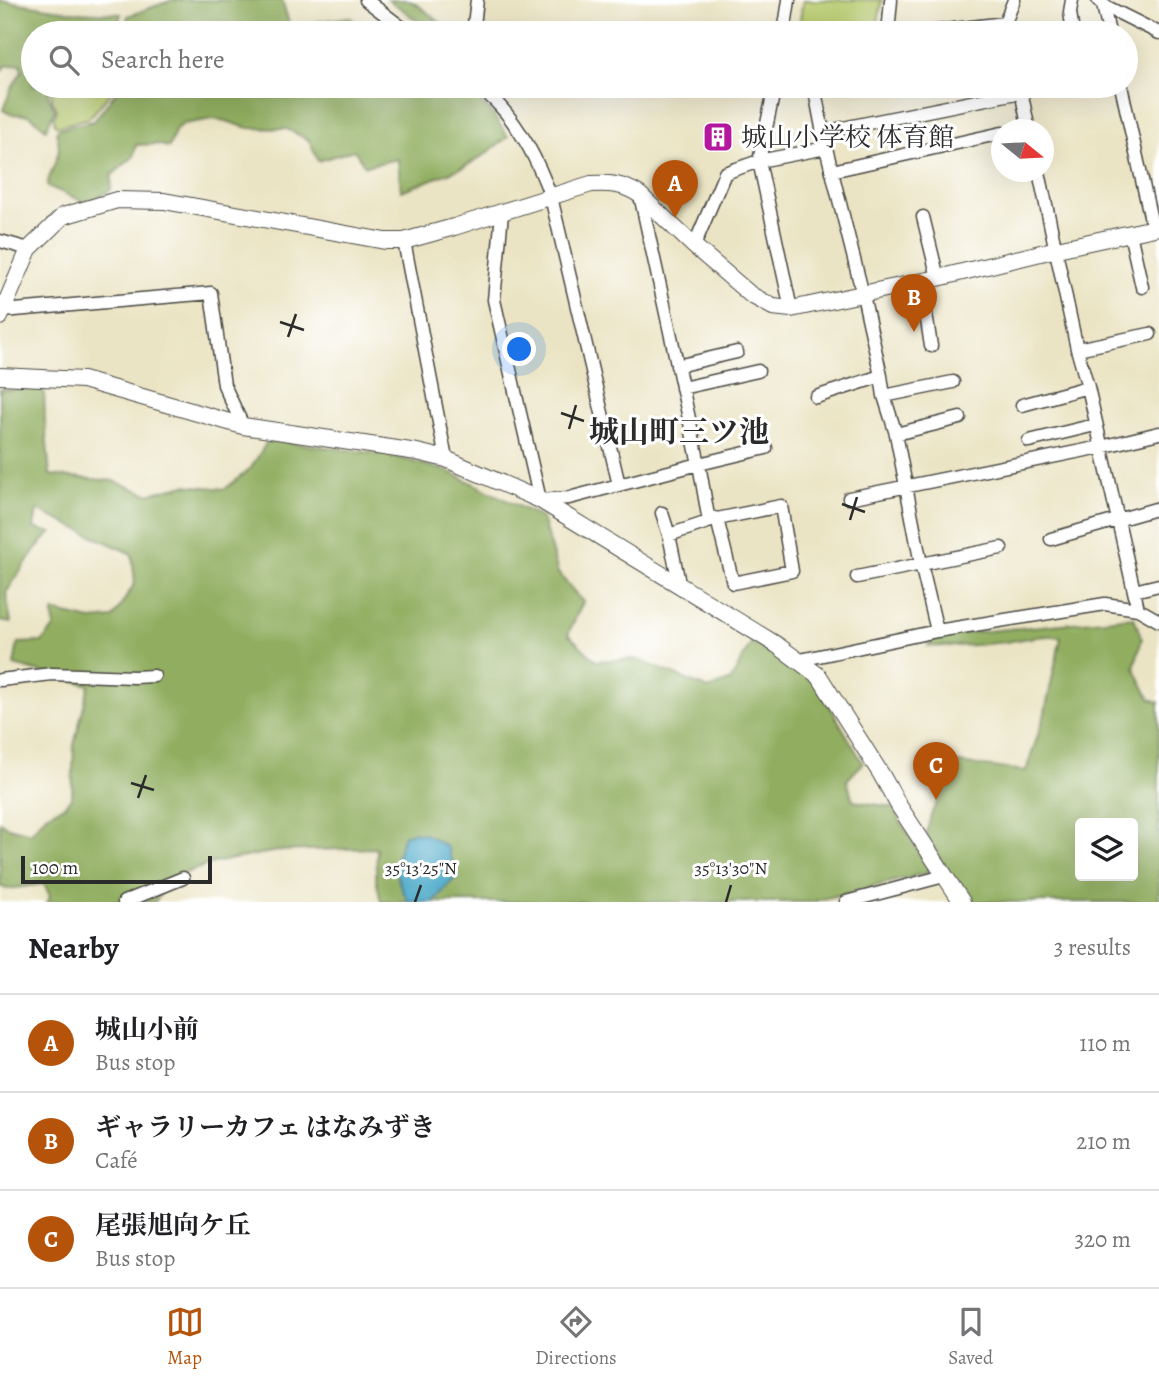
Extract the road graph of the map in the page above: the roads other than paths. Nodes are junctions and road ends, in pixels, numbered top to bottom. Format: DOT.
graph roads {
  1 [pos="366,0"];
  2 [pos="477,0"];
  3 [pos="789,0"];
  4 [pos="891,0"];
  5 [pos="1014,0"];
  6 [pos="1072,0"];
  7 [pos="1106,2"];
  8 [pos="393,21"];
  9 [pos="474,21"];
  10 [pos="786,21"];
  11 [pos="889,21"];
  12 [pos="1009,21"];
  13 [pos="1071,21"];
  14 [pos="1108,21"];
  15 [pos="1159,33"];
  16 [pos="492,98"];
  17 [pos="772,98"];
  18 [pos="816,98"];
  19 [pos="979,98"];
  20 [pos="1021,98"];
  21 [pos="1124,98"];
  22 [pos="1024,119"];
  23 [pos="823,132"];
  24 [pos="991,135"];
  25 [pos="826,148"];
  26 [pos="759,161"];
  27 [pos="832,171"];
  28 [pos="1041,182"];
  29 [pos="640,195"];
  30 [pos="551,197"];
  31 [pos="502,213"];
  32 [pos="923,217"];
  33 [pos="1156,228"];
  34 [pos="1130,233"];
  35 [pos="0,241"];
  36 [pos="404,241"];
  37 [pos="694,246"];
  38 [pos="29,249"];
  39 [pos="1057,249"];
  40 [pos="938,278"];
  41 [pos="921,282"];
  42 [pos="1142,287"];
  43 [pos="863,295"];
  44 [pos="791,309"];
  45 [pos="1,314"];
  46 [pos="1150,334"];
  47 [pos="931,346"];
  48 [pos="1077,349"];
  49 [pos="737,352"];
  50 [pos="677,366"];
  51 [pos="758,371"];
  52 [pos="0,376"];
  53 [pos="881,376"];
  54 [pos="953,382"];
  55 [pos="1088,387"];
  56 [pos="682,388"];
  57 [pos="884,396"];
  58 [pos="816,397"];
  59 [pos="1022,405"];
  60 [pos="960,418"];
  61 [pos="1096,425"];
  62 [pos="243,426"];
  63 [pos="1159,433"];
  64 [pos="896,434"];
  65 [pos="1029,441"];
  66 [pos="1101,447"];
  67 [pos="766,448"];
  68 [pos="446,459"];
  69 [pos="699,464"];
  70 [pos="619,485"];
  71 [pos="906,487"];
  72 [pos="849,498"];
  73 [pos="540,500"];
  74 [pos="1159,508"];
  75 [pos="662,513"];
  76 [pos="717,519"];
  77 [pos="1117,519"];
  78 [pos="669,535"];
  79 [pos="1051,539"];
  80 [pos="1001,548"];
  81 [pos="921,564"];
  82 [pos="857,577"];
  83 [pos="673,582"];
  84 [pos="1159,585"];
  85 [pos="1133,591"];
  86 [pos="1138,609"];
  87 [pos="1159,621"];
  88 [pos="937,631"];
  89 [pos="800,660"];
  90 [pos="154,676"];
  91 [pos="0,680"];
  92 [pos="944,876"];
  93 [pos="183,878"];
  94 [pos="124,902"];
  95 [pos="846,902"];
  96 [pos="962,902"];
  1 -- 8 [label="street"];
  2 -- 9 [label="street"];
  3 -- 10 [label="street"];
  4 -- 11 [label="street"];
  5 -- 12 [label="street"];
  6 -- 13 [label="street"];
  7 -- 14 [label="street"];
  7 -- 15 [label="street"];
  16 -- 30 [label="street"];
  17 -- 26 [label="street"];
  18 -- 23 [label="street"];
  19 -- 23 [label="street"];
  20 -- 22 [label="street"];
  21 -- 33 [label="street"];
  23 -- 25 [label="street"];
  24 -- 27 [label="street"];
  25 -- 26 [label="street"];
  25 -- 27 [label="street"];
  26 -- 37 [label="street"];
  26 -- 44 [label="street"];
  27 -- 43 [label="street"];
  28 -- 39 [label="street"];
  29 -- 30 [label="street"];
  29 -- 37 [label="street"];
  29 -- 50 [label="street"];
  30 -- 31 [label="street"];
  30 -- 70 [label="street"];
  31 -- 36 [label="street"];
  31 -- 73 [label="street"];
  32 -- 40 [label="street"];
  33 -- 34 [label="street"];
  34 -- 39 [label="street"];
  34 -- 42 [label="street"];
  35 -- 38 [label="street"];
  36 -- 38 [label="street"];
  36 -- 68 [label="street"];
  37 -- 44 [label="street"];
  38 -- 45 [label="street"];
  39 -- 40 [label="street"];
  39 -- 48 [label="street"];
  40 -- 41 [label="street"];
  41 -- 43 [label="street"];
  41 -- 47 [label="street"];
  43 -- 44 [label="street"];
  43 -- 53 [label="street"];
  45 -- 62 [label="street"];
  46 -- 48 [label="street"];
  48 -- 55 [label="street"];
  49 -- 50 [label="street"];
  50 -- 56 [label="street"];
  51 -- 56 [label="street"];
  52 -- 62 [label="street"];
  53 -- 57 [label="street"];
  53 -- 58 [label="street"];
  54 -- 57 [label="street"];
  55 -- 59 [label="street"];
  55 -- 61 [label="street"];
  56 -- 69 [label="street"];
  57 -- 64 [label="street"];
  60 -- 64 [label="street"];
  61 -- 65 [label="street"];
  61 -- 66 [label="street"];
  62 -- 68 [label="street"];
  63 -- 66 [label="street"];
  64 -- 71 [label="street"];
  66 -- 71 [label="street"];
  66 -- 77 [label="street"];
  67 -- 69 [label="street"];
  68 -- 73 [label="street"];
  69 -- 70 [label="street"];
  69 -- 76 [label="street"];
  70 -- 73 [label="street"];
  71 -- 72 [label="street"];
  71 -- 81 [label="street"];
  73 -- 83 [label="street"];
  74 -- 77 [label="street"];
  75 -- 78 [label="street"];
  76 -- 76 [label="street"];
  76 -- 78 [label="street"];
  77 -- 79 [label="street"];
  77 -- 85 [label="street"];
  78 -- 83 [label="street"];
  80 -- 81 [label="street"];
  81 -- 82 [label="street"];
  81 -- 88 [label="street"];
  83 -- 89 [label="street"];
  84 -- 85 [label="street"];
  85 -- 86 [label="street"];
  86 -- 87 [label="street"];
  86 -- 88 [label="street"];
  88 -- 89 [label="street"];
  89 -- 92 [label="street"];
  90 -- 91 [label="street"];
  92 -- 95 [label="street"];
  92 -- 96 [label="street"];
  93 -- 94 [label="street"];
}
